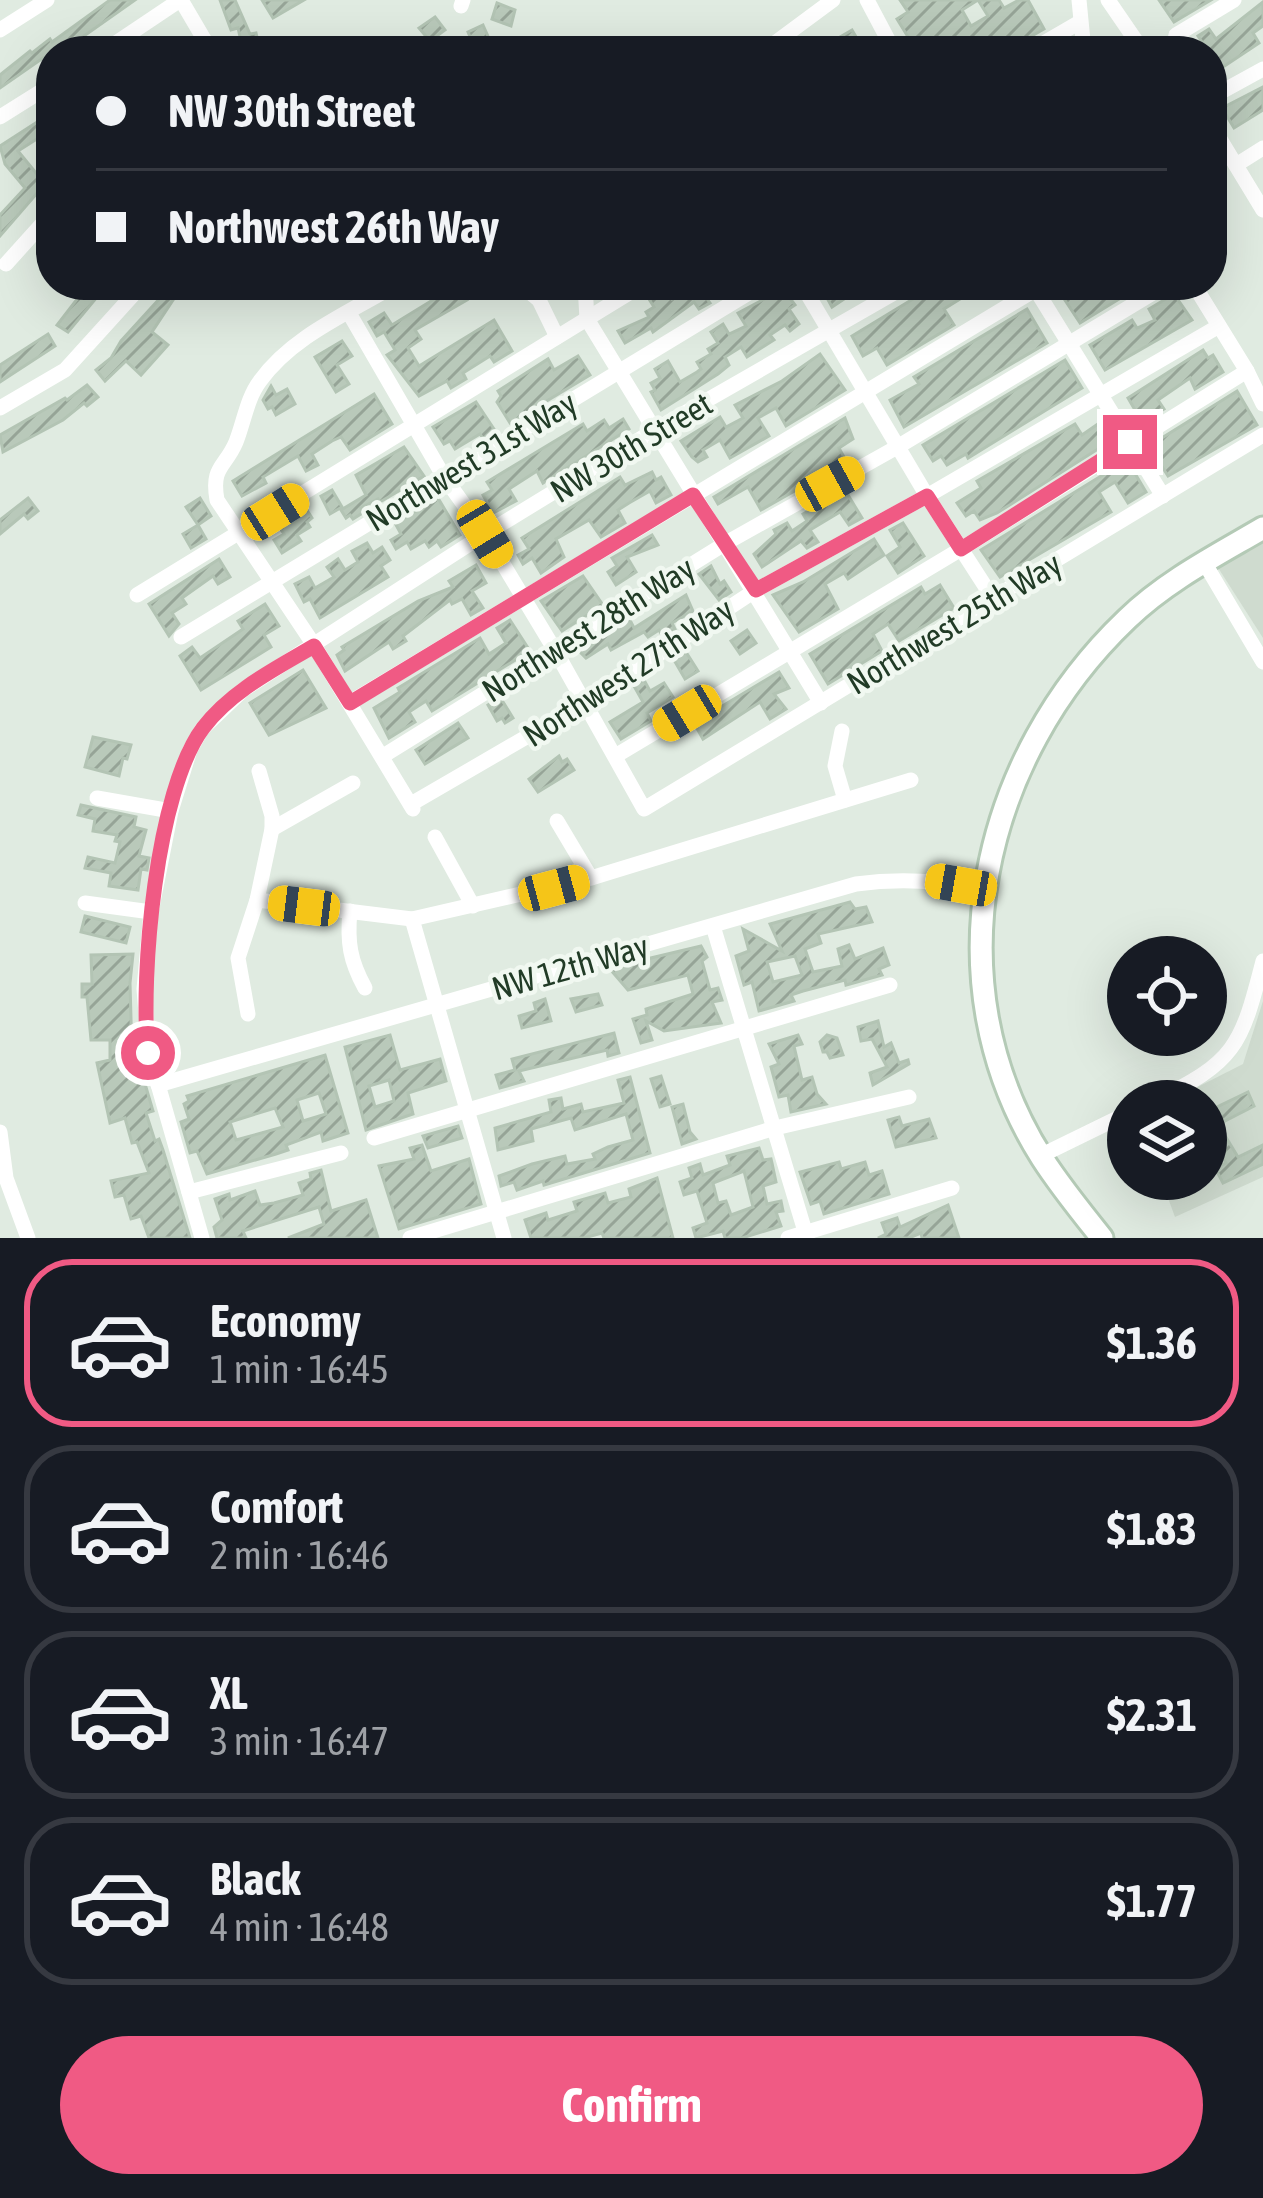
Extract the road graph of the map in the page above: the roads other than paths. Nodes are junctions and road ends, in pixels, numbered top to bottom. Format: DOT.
graph roads {
  1 [pos="47,0"];
  2 [pos="181,0"];
  3 [pos="833,0"];
  4 [pos="867,0"];
  5 [pos="1079,0"];
  6 [pos="1108,0"];
  7 [pos="1234,0"];
  8 [pos="1080,22"];
  9 [pos="0,30"];
  10 [pos="127,36"];
  11 [pos="202,36"];
  12 [pos="784,36"];
  13 [pos="886,36"];
  14 [pos="1056,36"];
  15 [pos="1082,36"];
  16 [pos="1133,36"];
  17 [pos="1184,36"];
  18 [pos="1263,69"];
  19 [pos="1227,89"];
  20 [pos="36,94"];
  21 [pos="0,117"];
  22 [pos="1263,148"];
  23 [pos="1227,149"];
  24 [pos="1237,165"];
  25 [pos="1263,210"];
  26 [pos="36,230"];
  27 [pos="6,263"];
  28 [pos="128,300"];
  29 [pos="370,300"];
  30 [pos="538,300"];
  31 [pos="589,300"];
  32 [pos="618,300"];
  33 [pos="737,300"];
  34 [pos="811,300"];
  35 [pos="883,300"];
  36 [pos="1016,300"];
  37 [pos="1045,300"];
  38 [pos="1141,300"];
  39 [pos="1203,300"];
  40 [pos="349,313"];
  41 [pos="587,319"];
  42 [pos="1219,326"];
  43 [pos="831,332"];
  44 [pos="557,337"];
  45 [pos="1070,343"];
  46 [pos="1247,370"];
  47 [pos="619,372"];
  48 [pos="866,391"];
  49 [pos="1101,394"];
  50 [pos="1263,404"];
  51 [pos="0,408"];
  52 [pos="413,426"];
  53 [pos="655,430"];
  54 [pos="1263,435"];
  55 [pos="1130,442"];
  56 [pos="899,446"];
  57 [pos="444,477"];
  58 [pos="693,495"];
  59 [pos="927,496"];
  60 [pos="1163,496"];
  61 [pos="1263,528"];
  62 [pos="240,534"];
  63 [pos="485,534"];
  64 [pos="726,542"];
  65 [pos="961,549"];
  66 [pos="1204,562"];
  67 [pos="272,582"];
  68 [pos="756,590"];
  69 [pos="136,596"];
  70 [pos="522,597"];
  71 [pos="994,600"];
  72 [pos="181,637"];
  73 [pos="314,646"];
  74 [pos="791,650"];
  75 [pos="556,652"];
  76 [pos="1263,662"];
  77 [pos="350,703"];
  78 [pos="821,703"];
  79 [pos="585,704"];
  80 [pos="842,730"];
  81 [pos="617,755"];
  82 [pos="383,756"];
  83 [pos="260,771"];
  84 [pos="911,780"];
  85 [pos="353,783"];
  86 [pos="97,798"];
  87 [pos="845,800"];
  88 [pos="171,811"];
  89 [pos="557,821"];
  90 [pos="272,829"];
  91 [pos="436,837"];
  92 [pos="591,878"];
  93 [pos="985,889"];
  94 [pos="257,900"];
  95 [pos="85,903"];
  96 [pos="473,907"];
  97 [pos="350,911"];
  98 [pos="151,912"];
  99 [pos="412,919"];
  100 [pos="713,926"];
  101 [pos="1263,962"];
  102 [pos="890,985"];
  103 [pos="364,988"];
  104 [pos="439,1004"];
  105 [pos="248,1014"];
  106 [pos="742,1029"];
  107 [pos="1191,1080"];
  108 [pos="158,1084"];
  109 [pos="909,1097"];
  110 [pos="467,1109"];
  111 [pos="1107,1123"];
  112 [pos="775,1128"];
  113 [pos="0,1132"];
  114 [pos="374,1138"];
  115 [pos="341,1153"];
  116 [pos="1040,1156"];
  117 [pos="952,1188"];
  118 [pos="189,1192"];
  119 [pos="497,1213"];
  120 [pos="800,1236"];
  121 [pos="28,1238"];
  122 [pos="202,1238"];
  123 [pos="410,1238"];
  124 [pos="504,1238"];
  125 [pos="1102,1238"];
  1 -- 9 [label="street"];
  2 -- 10 [label="street"];
  2 -- 11 [label="street"];
  3 -- 12 [label="street"];
  4 -- 13 [label="street"];
  5 -- 8 [label="street"];
  6 -- 16 [label="street"];
  7 -- 17 [label="street"];
  8 -- 14 [label="street"];
  8 -- 15 [label="street"];
  18 -- 19 [label="street"];
  20 -- 21 [label="street"];
  22 -- 24 [label="street"];
  23 -- 24 [label="street"];
  24 -- 25 [label="street"];
  26 -- 27 [label="street"];
  28 -- 51 [label="street"];
  29 -- 40 [label="street"];
  30 -- 44 [label="street"];
  31 -- 41 [label="street"];
  32 -- 41 [label="street"];
  33 -- 47 [label="street, Northwest 31st Way"];
  34 -- 43 [label="street"];
  35 -- 43 [label="street, NW 30th Street"];
  36 -- 48 [label="street"];
  37 -- 45 [label="street"];
  38 -- 45 [label="street, Northwest 28th Way"];
  39 -- 42 [label="street"];
  40 -- 52 [label="street"];
  40 -- 62 [label="street"];
  41 -- 44 [label="street"];
  41 -- 47 [label="street"];
  42 -- 46 [label="street"];
  42 -- 49 [label="street, Northwest 27th Way"];
  43 -- 48 [label="street"];
  43 -- 53 [label="street, NW 30th Street"];
  44 -- 52 [label="street"];
  45 -- 49 [label="street"];
  45 -- 56 [label="street, Northwest 28th Way"];
  46 -- 50 [label="street"];
  46 -- 55 [label="street"];
  47 -- 53 [label="street"];
  47 -- 57 [label="street, Northwest 31st Way"];
  48 -- 56 [label="street"];
  48 -- 58 [label="street"];
  49 -- 55 [label="street"];
  49 -- 59 [label="street, Northwest 27th Way"];
  52 -- 57 [label="street"];
  52 -- 62 [label="street"];
  53 -- 58 [label="street"];
  53 -- 63 [label="street, NW 30th Street"];
  54 -- 60 [label="street, Northwest 25th Way"];
  55 -- 60 [label="street"];
  55 -- 65 [label="street"];
  56 -- 59 [label="street"];
  56 -- 64 [label="street, Northwest 28th Way"];
  57 -- 63 [label="street"];
  57 -- 67 [label="street, Northwest 31st Way"];
  58 -- 64 [label="street"];
  58 -- 70 [label="street"];
  59 -- 65 [label="street"];
  59 -- 68 [label="street, Northwest 27th Way"];
  60 -- 71 [label="street, Northwest 25th Way"];
  61 -- 66 [label="street"];
  62 -- 67 [label="street"];
  62 -- 69 [label="street"];
  63 -- 70 [label="street"];
  63 -- 73 [label="street, NW 30th Street"];
  64 -- 68 [label="street"];
  64 -- 75 [label="street, Northwest 28th Way"];
  65 -- 71 [label="street"];
  65 -- 74 [label="street"];
  66 -- 76 [label="street"];
  66 -- 93 [label="street"];
  67 -- 72 [label="street, Northwest 31st Way"];
  67 -- 73 [label="street"];
  68 -- 74 [label="street"];
  68 -- 79 [label="street, Northwest 27th Way"];
  70 -- 75 [label="street"];
  70 -- 77 [label="street"];
  71 -- 78 [label="street, Northwest 25th Way"];
  73 -- 77 [label="street"];
  73 -- 88 [label="street, NW 30th Street"];
  74 -- 78 [label="street"];
  74 -- 81 [label="street"];
  75 -- 79 [label="street"];
  75 -- 82 [label="street, Northwest 28th Way"];
  77 -- 82 [label="street"];
  78 -- 81 [label="street, Northwest 25th Way"];
  79 -- 81 [label="street"];
  79 -- 82 [label="street, Northwest 27th Way"];
  80 -- 87 [label="street"];
  83 -- 90 [label="street"];
  84 -- 87 [label="street"];
  85 -- 90 [label="street"];
  86 -- 88 [label="street"];
  87 -- 92 [label="street"];
  88 -- 98 [label="street, NW 30th Street"];
  89 -- 92 [label="street"];
  90 -- 94 [label="street"];
  91 -- 96 [label="street"];
  92 -- 96 [label="street"];
  93 -- 100 [label="street, NW 12th Way"];
  93 -- 116 [label="street"];
  94 -- 97 [label="street"];
  94 -- 105 [label="street"];
  95 -- 98 [label="street"];
  96 -- 99 [label="street"];
  97 -- 99 [label="street"];
  97 -- 103 [label="street"];
  98 -- 108 [label="street, NW 30th Street"];
  99 -- 104 [label="street"];
  100 -- 104 [label="street, NW 12th Way"];
  100 -- 106 [label="street"];
  101 -- 107 [label="street"];
  102 -- 106 [label="street"];
  104 -- 108 [label="street, NW 12th Way"];
  104 -- 110 [label="street"];
  106 -- 110 [label="street"];
  106 -- 112 [label="street"];
  108 -- 118 [label="street, NW 30th Street"];
  109 -- 112 [label="street"];
  110 -- 114 [label="street"];
  110 -- 119 [label="street"];
  111 -- 116 [label="street"];
  112 -- 119 [label="street"];
  112 -- 120 [label="street"];
  113 -- 121 [label="street"];
  115 -- 118 [label="street"];
  116 -- 125 [label="street"];
  117 -- 120 [label="street"];
  118 -- 122 [label="street, NW 30th Street"];
  119 -- 123 [label="street"];
  119 -- 124 [label="street"];
}
